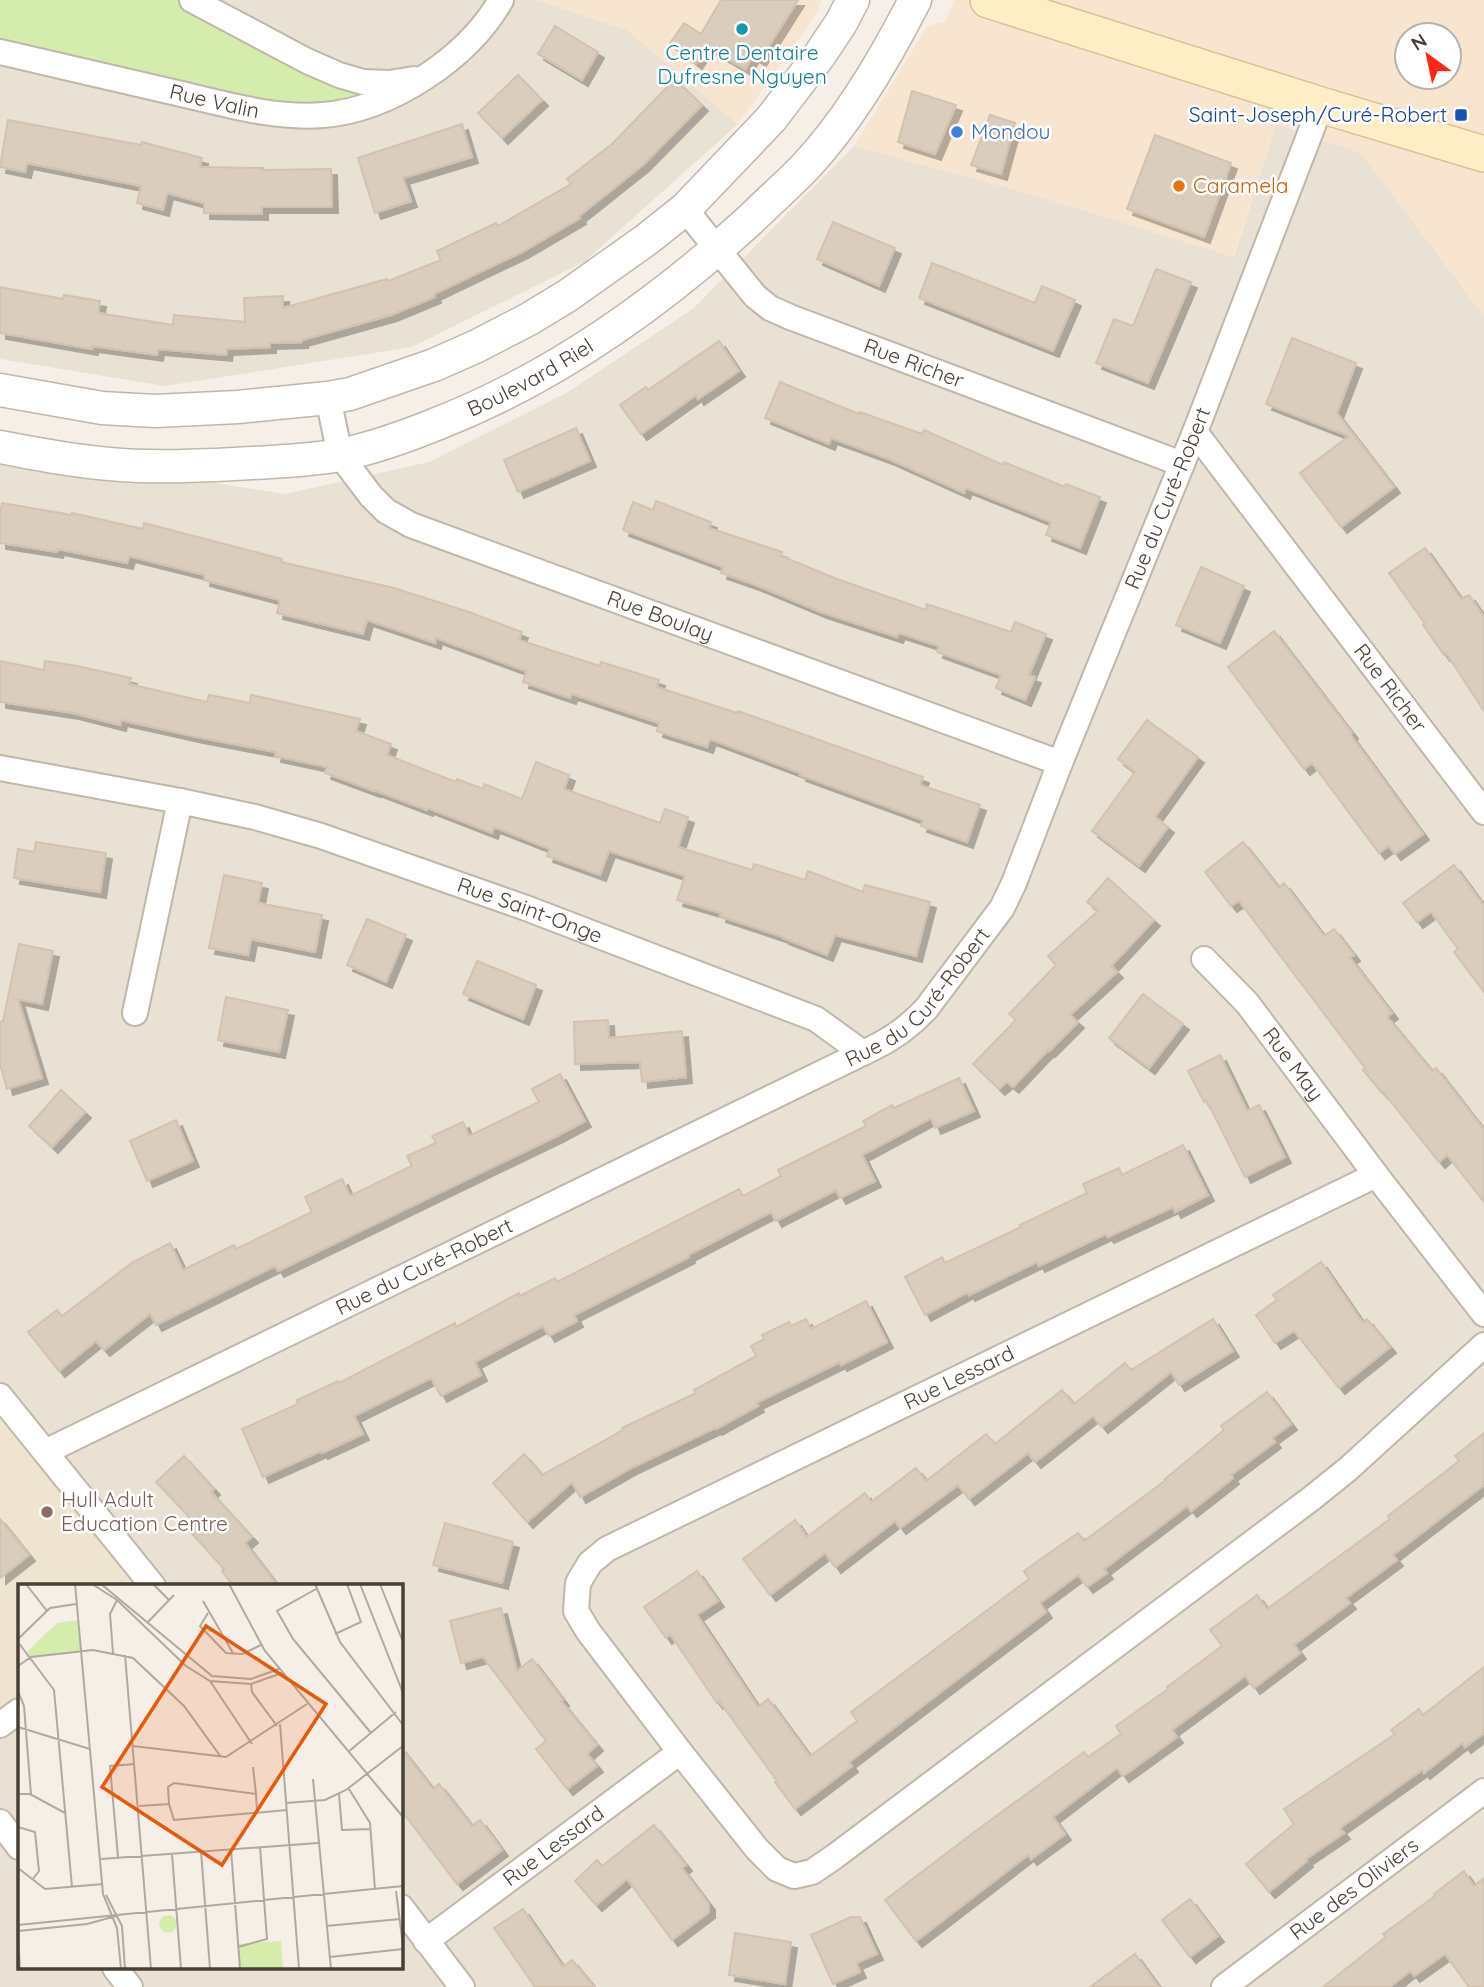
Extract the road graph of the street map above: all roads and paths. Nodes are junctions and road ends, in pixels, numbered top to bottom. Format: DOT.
graph roads {
  1 [pos="192,0"];
  2 [pos="501,0"];
  3 [pos="853,0"];
  4 [pos="915,0"];
  5 [pos="988,0"];
  6 [pos="0,52"];
  7 [pos="425,78"];
  8 [pos="1321,105"];
  9 [pos="1484,154"];
  10 [pos="685,209"];
  11 [pos="718,249"];
  12 [pos="0,390"];
  13 [pos="328,398"];
  14 [pos="1195,432"];
  15 [pos="0,447"];
  16 [pos="340,455"];
  17 [pos="1182,464"];
  18 [pos="1060,763"];
  19 [pos="0,768"];
  20 [pos="180,801"];
  21 [pos="1484,812"];
  22 [pos="1204,959"];
  23 [pos="135,1013"];
  24 [pos="863,1053"];
  25 [pos="1376,1175"];
  26 [pos="1484,1314"];
  27 [pos="1484,1345"];
  28 [pos="0,1396"];
  29 [pos="44,1452"];
  30 [pos="151,1584"];
  31 [pos="18,1712"];
  32 [pos="0,1725"];
  33 [pos="680,1752"];
  34 [pos="1480,1803"];
  35 [pos="0,1822"];
  36 [pos="18,1846"];
  37 [pos="402,1909"];
  38 [pos="426,1941"];
  39 [pos="116,1969"];
  40 [pos="1228,1986"];
  41 [pos="130,1987"];
  42 [pos="462,1987"];
  1 -- 7 [label="street"];
  2 -- 7 [label="street, Rue Valin"];
  3 -- 10 [label="street"];
  4 -- 11 [label="street, Boulevard Riel"];
  5 -- 8 [label="main road"];
  6 -- 7 [label="street, Rue Valin"];
  8 -- 9 [label="main road"];
  8 -- 14 [label="street, Rue du Curé-Robert"];
  10 -- 11 [label="street, Rue Richer"];
  10 -- 13 [label="street"];
  11 -- 16 [label="street, Boulevard Riel"];
  11 -- 17 [label="street, Rue Richer"];
  12 -- 13 [label="street"];
  13 -- 16 [label="street, Rue Boulay"];
  14 -- 17 [label="street, Rue du Curé-Robert"];
  14 -- 21 [label="street, Rue Richer"];
  15 -- 16 [label="street, Boulevard Riel"];
  16 -- 18 [label="street, Rue Boulay"];
  17 -- 18 [label="street, Rue du Curé-Robert"];
  18 -- 24 [label="street, Rue du Curé-Robert"];
  19 -- 20 [label="street, Rue Saint-Onge"];
  20 -- 23 [label="street"];
  20 -- 24 [label="street, Rue Saint-Onge"];
  22 -- 25 [label="street, Rue May"];
  24 -- 29 [label="street, Rue du Curé-Robert"];
  25 -- 26 [label="street"];
  25 -- 33 [label="street, Rue Lessard"];
  27 -- 33 [label="street, Rue Lessard"];
  28 -- 29 [label="street"];
  29 -- 30 [label="street"];
  31 -- 32 [label="street"];
  33 -- 38 [label="street, Rue Lessard"];
  34 -- 40 [label="street, Rue des Oliviers"];
  35 -- 36 [label="street"];
  37 -- 38 [label="street"];
  38 -- 42 [label="street"];
  39 -- 41 [label="street"];
}
